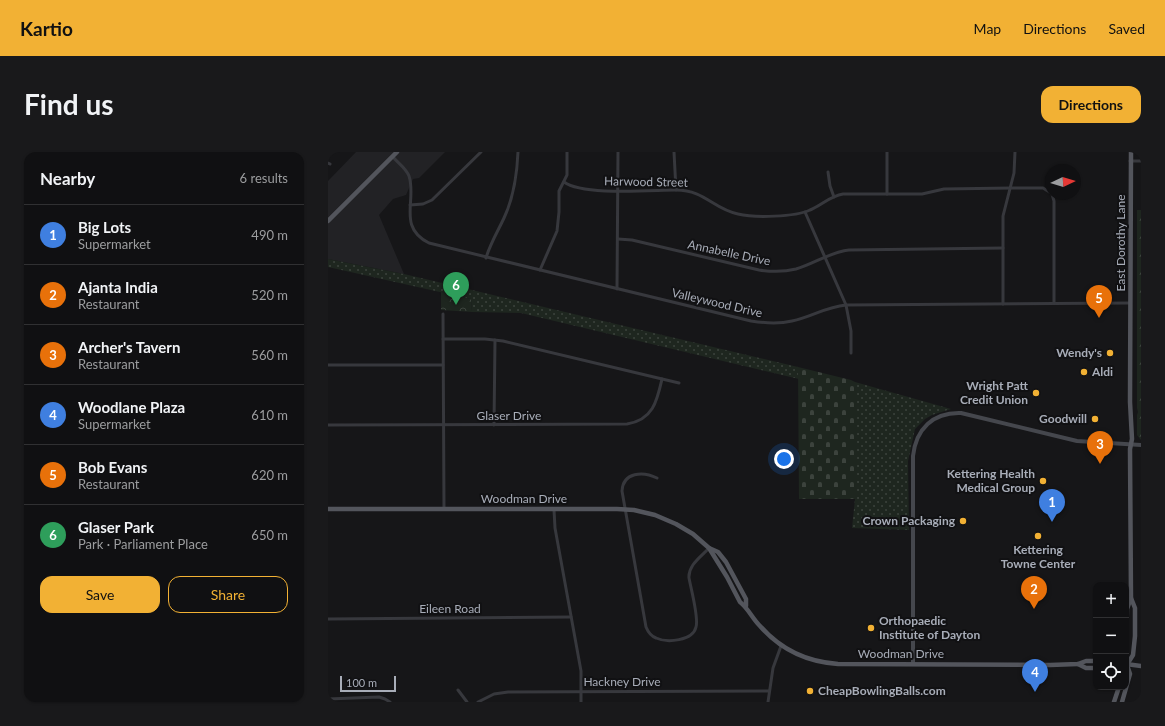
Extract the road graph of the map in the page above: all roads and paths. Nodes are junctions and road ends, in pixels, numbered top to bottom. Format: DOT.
graph roads {
  1 [pos="397,152"];
  2 [pos="481,152"];
  3 [pos="518,152"];
  4 [pos="567,152"];
  5 [pos="618,152"];
  6 [pos="674,152"];
  7 [pos="887,152"];
  8 [pos="1015,152"];
  9 [pos="1131,152"];
  10 [pos="393,157"];
  11 [pos="1130,161"];
  12 [pos="1141,161"];
  13 [pos="828,172"];
  14 [pos="564,182"];
  15 [pos="1011,188"];
  16 [pos="1045,189"];
  17 [pos="618,190"];
  18 [pos="676,190"];
  19 [pos="887,194"];
  20 [pos="834,197"];
  21 [pos="1054,200"];
  22 [pos="410,205"];
  23 [pos="805,212"];
  24 [pos="328,221"];
  25 [pos="618,239"];
  26 [pos="1003,248"];
  27 [pos="486,258"];
  28 [pos="825,258"];
  29 [pos="540,270"];
  30 [pos="617,289"];
  31 [pos="1054,303"];
  32 [pos="1130,303"];
  33 [pos="1003,304"];
  34 [pos="846,305"];
  35 [pos="443,314"];
  36 [pos="443,339"];
  37 [pos="494,340"];
  38 [pos="851,353"];
  39 [pos="328,365"];
  40 [pos="443,366"];
  41 [pos="662,379"];
  42 [pos="679,383"];
  43 [pos="328,425"];
  44 [pos="443,425"];
  45 [pos="494,425"];
  46 [pos="1131,444"];
  47 [pos="1141,445"];
  48 [pos="657,478"];
  49 [pos="328,509"];
  50 [pos="444,510"];
  51 [pos="554,510"];
  52 [pos="624,510"];
  53 [pos="709,548"];
  54 [pos="1131,598"];
  55 [pos="571,617"];
  56 [pos="1127,618"];
  57 [pos="328,619"];
  58 [pos="781,646"];
  59 [pos="1129,660"];
  60 [pos="1093,661"];
  61 [pos="913,664"];
  62 [pos="1078,664"];
  63 [pos="1129,664"];
  64 [pos="1141,666"];
  65 [pos="1093,668"];
  66 [pos="458,690"];
  67 [pos="1118,690"];
  68 [pos="1125,690"];
  69 [pos="582,691"];
  70 [pos="769,691"];
  71 [pos="328,699"];
  72 [pos="390,702"];
  73 [pos="467,702"];
  74 [pos="478,702"];
  75 [pos="581,702"];
  76 [pos="768,702"];
  77 [pos="1114,702"];
  78 [pos="1122,702"];
  1 -- 10 [label="main road"];
  2 -- 22 [label="street"];
  3 -- 27 [label="street"];
  4 -- 14 [label="street"];
  5 -- 17 [label="street"];
  6 -- 18 [label="street"];
  7 -- 19 [label="street"];
  8 -- 15 [label="street"];
  9 -- 11 [label="main road, East Dorothy Lane"];
  10 -- 22 [label="street, Valleywood Drive"];
  10 -- 24 [label="main road"];
  11 -- 12 [label="street"];
  11 -- 32 [label="main road, East Dorothy Lane"];
  13 -- 20 [label="street"];
  14 -- 17 [label="street, Harwood Street"];
  14 -- 29 [label="street"];
  15 -- 16 [label="street, Harwood Street"];
  15 -- 19 [label="street, Harwood Street"];
  15 -- 26 [label="street"];
  17 -- 18 [label="street, Harwood Street"];
  17 -- 25 [label="street"];
  18 -- 23 [label="street, Harwood Street"];
  19 -- 20 [label="street, Harwood Street"];
  20 -- 23 [label="street, Harwood Street"];
  21 -- 31 [label="street"];
  22 -- 27 [label="street, Valleywood Drive"];
  23 -- 28 [label="street"];
  25 -- 28 [label="street, Annabelle Drive"];
  25 -- 30 [label="street"];
  26 -- 28 [label="street, Annabelle Drive"];
  26 -- 33 [label="street"];
  27 -- 29 [label="street, Valleywood Drive"];
  28 -- 34 [label="street"];
  29 -- 30 [label="street, Valleywood Drive"];
  30 -- 34 [label="street, Valleywood Drive"];
  31 -- 32 [label="street, Valleywood Drive"];
  31 -- 33 [label="street, Valleywood Drive"];
  32 -- 46 [label="main road, East Dorothy Lane"];
  33 -- 34 [label="street, Valleywood Drive"];
  34 -- 38 [label="street"];
  35 -- 36 [label="street"];
  36 -- 37 [label="street"];
  36 -- 40 [label="street"];
  37 -- 41 [label="street"];
  37 -- 45 [label="street"];
  39 -- 40 [label="street"];
  40 -- 44 [label="street"];
  41 -- 42 [label="street"];
  41 -- 45 [label="street, Glaser Drive"];
  43 -- 44 [label="street, Glaser Drive"];
  44 -- 45 [label="street, Glaser Drive"];
  44 -- 50 [label="street"];
  46 -- 47 [label="street"];
  46 -- 54 [label="main road, East Dorothy Lane"];
  46 -- 61 [label="street"];
  48 -- 52 [label="street"];
  49 -- 50 [label="main road, Woodman Drive"];
  50 -- 51 [label="main road, Woodman Drive"];
  51 -- 52 [label="main road, Woodman Drive"];
  51 -- 55 [label="street"];
  52 -- 53 [label="main road, Woodman Drive"];
  52 -- 53 [label="street"];
  53 -- 58 [label="main road, Woodman Drive"];
  54 -- 56 [label="main road, East Dorothy Lane"];
  54 -- 59 [label="main road, East Dorothy Lane"];
  55 -- 57 [label="street, Eileen Road"];
  55 -- 69 [label="street"];
  58 -- 61 [label="main road, Woodman Drive"];
  58 -- 70 [label="street"];
  60 -- 62 [label="main road, Woodman Drive"];
  61 -- 62 [label="main road, Woodman Drive"];
  62 -- 65 [label="main road, Woodman Drive"];
  63 -- 64 [label="main road"];
  66 -- 73 [label="street"];
  67 -- 77 [label="main road"];
  68 -- 78 [label="main road, East Dorothy Lane"];
  69 -- 70 [label="street, Hackney Drive"];
  69 -- 74 [label="street, Hackney Drive"];
  69 -- 75 [label="street"];
  70 -- 76 [label="street"];
  71 -- 72 [label="street"];
}
